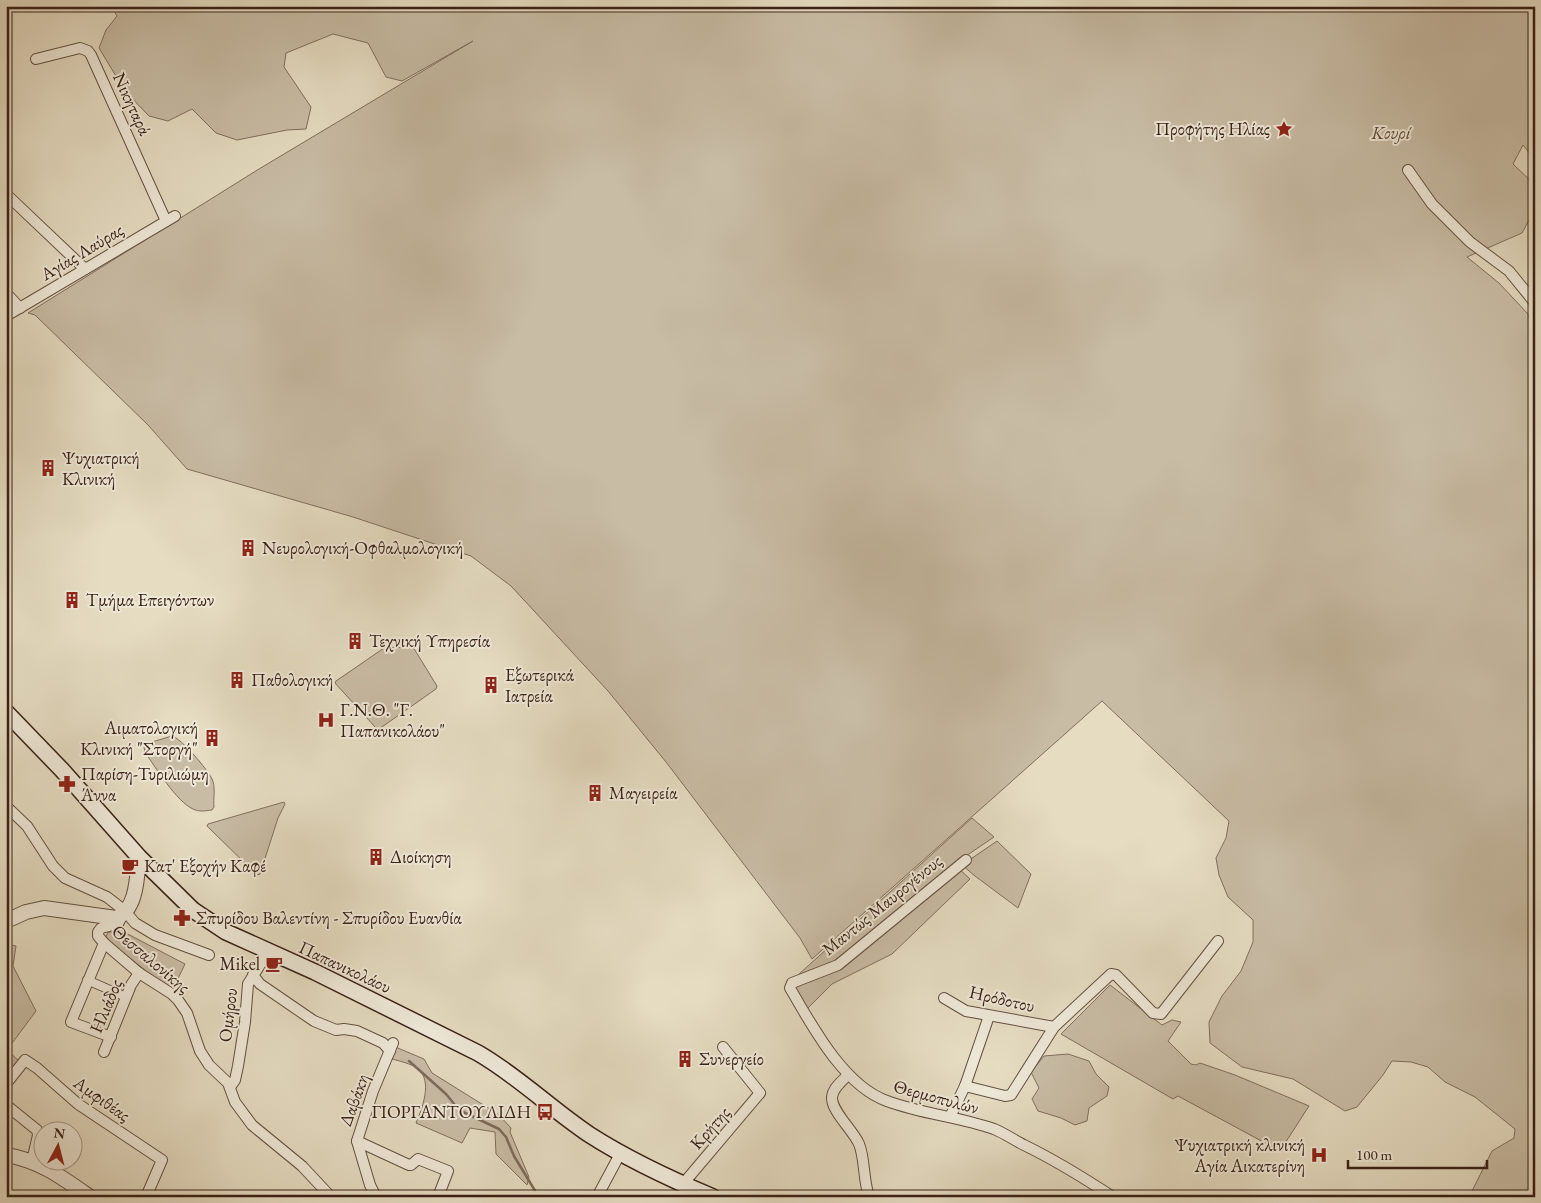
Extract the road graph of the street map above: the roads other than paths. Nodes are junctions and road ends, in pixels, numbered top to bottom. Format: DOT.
graph roads {
  1 [pos="36,59"];
  2 [pos="1408,170"];
  3 [pos="6,194"];
  4 [pos="170,219"];
  5 [pos="85,269"];
  6 [pos="6,294"];
  7 [pos="1535,302"];
  8 [pos="20,308"];
  9 [pos="6,316"];
  10 [pos="6,712"];
  11 [pos="6,806"];
  12 [pos="139,857"];
  13 [pos="966,860"];
  14 [pos="124,914"];
  15 [pos="6,921"];
  16 [pos="1218,941"];
  17 [pos="104,943"];
  18 [pos="268,952"];
  19 [pos="209,955"];
  20 [pos="139,973"];
  21 [pos="253,975"];
  22 [pos="87,980"];
  23 [pos="791,985"];
  24 [pos="126,997"];
  25 [pos="944,998"];
  26 [pos="989,1016"];
  27 [pos="1054,1027"];
  28 [pos="111,1037"];
  29 [pos="723,1047"];
  30 [pos="104,1052"];
  31 [pos="848,1075"];
  32 [pos="6,1084"];
  33 [pos="965,1086"];
  34 [pos="230,1087"];
  35 [pos="6,1105"];
  36 [pos="950,1117"];
  37 [pos="32,1126"];
  38 [pos="357,1140"];
  39 [pos="620,1154"];
  40 [pos="6,1155"];
  41 [pos="32,1161"];
  42 [pos="50,1170"];
  43 [pos="683,1184"];
  44 [pos="90,1197"];
  45 [pos="146,1197"];
  46 [pos="331,1197"];
  47 [pos="376,1197"];
  48 [pos="438,1197"];
  49 [pos="598,1197"];
  50 [pos="713,1197"];
  51 [pos="869,1197"];
  52 [pos="1113,1197"];
  1 -- 4 [label="street, Νικηταρά"];
  2 -- 7 [label="street"];
  3 -- 5 [label="street"];
  4 -- 5 [label="street, Αγίας Λαύρας"];
  5 -- 8 [label="street, Αγίας Λαύρας"];
  6 -- 8 [label="street"];
  8 -- 9 [label="street, Αγίας Λαύρας"];
  10 -- 12 [label="main road, Παπανικολάου"];
  11 -- 14 [label="street"];
  12 -- 14 [label="street"];
  12 -- 18 [label="main road, Παπανικολάου"];
  13 -- 23 [label="street, Μαντώς Μαυρογένους"];
  14 -- 15 [label="street"];
  14 -- 17 [label="street, Θεσσαλονίκης"];
  14 -- 19 [label="street"];
  16 -- 27 [label="street"];
  17 -- 20 [label="street, Θεσσαλονίκης"];
  17 -- 22 [label="street"];
  18 -- 21 [label="street, Ομήρου"];
  18 -- 39 [label="main road, Παπανικολάου"];
  20 -- 24 [label="street, Ηλιάδος"];
  20 -- 34 [label="street, Θεσσαλονίκης"];
  21 -- 34 [label="street, Ομήρου"];
  21 -- 38 [label="street, Δαβάκη"];
  22 -- 24 [label="street"];
  22 -- 28 [label="street"];
  23 -- 31 [label="street, Θερμοπυλών"];
  24 -- 28 [label="street, Ηλιάδος"];
  25 -- 26 [label="street, Ηρόδοτου"];
  26 -- 27 [label="street, Ηρόδοτου"];
  26 -- 33 [label="street"];
  27 -- 33 [label="street"];
  28 -- 30 [label="street, Ηλιάδος"];
  29 -- 43 [label="street, Κρήτης"];
  31 -- 36 [label="street, Θερμοπυλών"];
  31 -- 51 [label="street"];
  32 -- 45 [label="street, Αμφιθέας"];
  33 -- 36 [label="street"];
  34 -- 46 [label="street, Θεσσαλονίκης"];
  35 -- 37 [label="street"];
  36 -- 52 [label="street, Θερμοπυλών"];
  38 -- 47 [label="street, Δαβάκη"];
  38 -- 48 [label="street"];
  39 -- 43 [label="main road, Παπανικολάου"];
  39 -- 49 [label="street"];
  40 -- 41 [label="street"];
  42 -- 44 [label="street"];
  43 -- 50 [label="main road, Παπανικολάου"];
}
